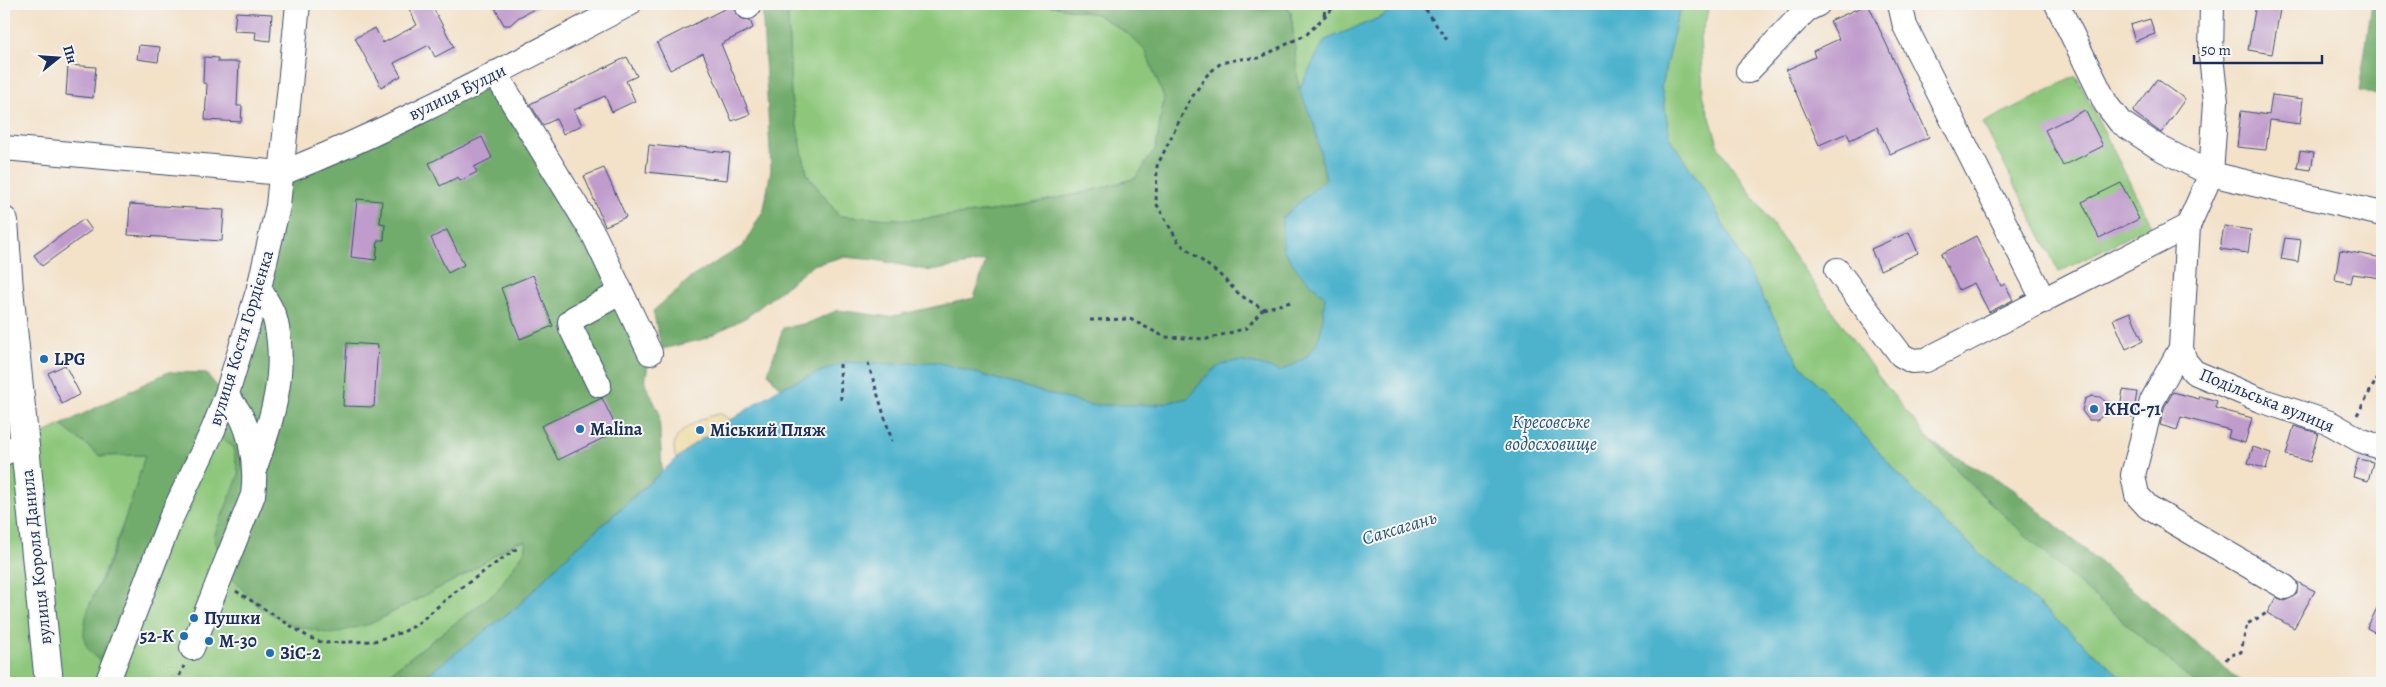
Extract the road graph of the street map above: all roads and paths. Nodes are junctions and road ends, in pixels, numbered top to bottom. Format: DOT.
graph roads {
  1 [pos="298,4"];
  2 [pos="629,4"];
  3 [pos="1326,4"];
  4 [pos="1337,4"];
  5 [pos="1420,4"];
  6 [pos="1818,4"];
  7 [pos="1900,4"];
  8 [pos="2057,4"];
  9 [pos="2212,4"];
  10 [pos="1324,15"];
  11 [pos="1447,40"];
  12 [pos="1748,71"];
  13 [pos="495,73"];
  14 [pos="4,148"];
  15 [pos="282,173"];
  16 [pos="2211,174"];
  17 [pos="2382,214"];
  18 [pos="2188,226"];
  19 [pos="4,232"];
  20 [pos="1837,270"];
  21 [pos="259,288"];
  22 [pos="620,292"];
  23 [pos="2044,301"];
  24 [pos="1291,302"];
  25 [pos="1263,309"];
  26 [pos="1090,320"];
  27 [pos="2181,348"];
  28 [pos="650,353"];
  29 [pos="2382,354"];
  30 [pos="868,363"];
  31 [pos="840,364"];
  32 [pos="599,385"];
  33 [pos="226,397"];
  34 [pos="841,403"];
  35 [pos="2348,433"];
  36 [pos="892,441"];
  37 [pos="14,448"];
  38 [pos="2382,448"];
  39 [pos="254,471"];
  40 [pos="519,547"];
  41 [pos="219,580"];
  42 [pos="2285,587"];
  43 [pos="2267,613"];
  44 [pos="192,648"];
  45 [pos="2226,660"];
  46 [pos="50,683"];
  47 [pos="107,683"];
  1 -- 15 [label="street, вулиця Костя Гордієнка"];
  2 -- 13 [label="street, вулиця Булди"];
  3 -- 10 [label="path"];
  4 -- 10 [label="path"];
  5 -- 11 [label="path"];
  6 -- 12 [label="street"];
  7 -- 23 [label="street"];
  8 -- 16 [label="street"];
  9 -- 16 [label="street"];
  10 -- 25 [label="path"];
  13 -- 15 [label="street, вулиця Булди"];
  13 -- 22 [label="street"];
  14 -- 15 [label="street"];
  15 -- 21 [label="street, вулиця Костя Гордієнка"];
  16 -- 17 [label="street"];
  16 -- 18 [label="street"];
  18 -- 23 [label="street"];
  18 -- 27 [label="street"];
  19 -- 37 [label="main road, вулиця Короля Данила"];
  20 -- 23 [label="street"];
  21 -- 33 [label="street, вулиця Костя Гордієнка"];
  21 -- 39 [label="street"];
  22 -- 28 [label="street"];
  22 -- 32 [label="street"];
  24 -- 25 [label="path"];
  25 -- 26 [label="path"];
  27 -- 35 [label="street, Подільська вулиця"];
  27 -- 42 [label="street"];
  29 -- 35 [label="path"];
  30 -- 36 [label="path"];
  31 -- 34 [label="path"];
  33 -- 39 [label="street"];
  33 -- 47 [label="street, вулиця Костя Гордієнка"];
  35 -- 38 [label="street, Подільська вулиця"];
  37 -- 46 [label="main road, вулиця Короля Данила"];
  39 -- 41 [label="street"];
  40 -- 41 [label="path"];
  41 -- 44 [label="street"];
  43 -- 45 [label="path"];
}
